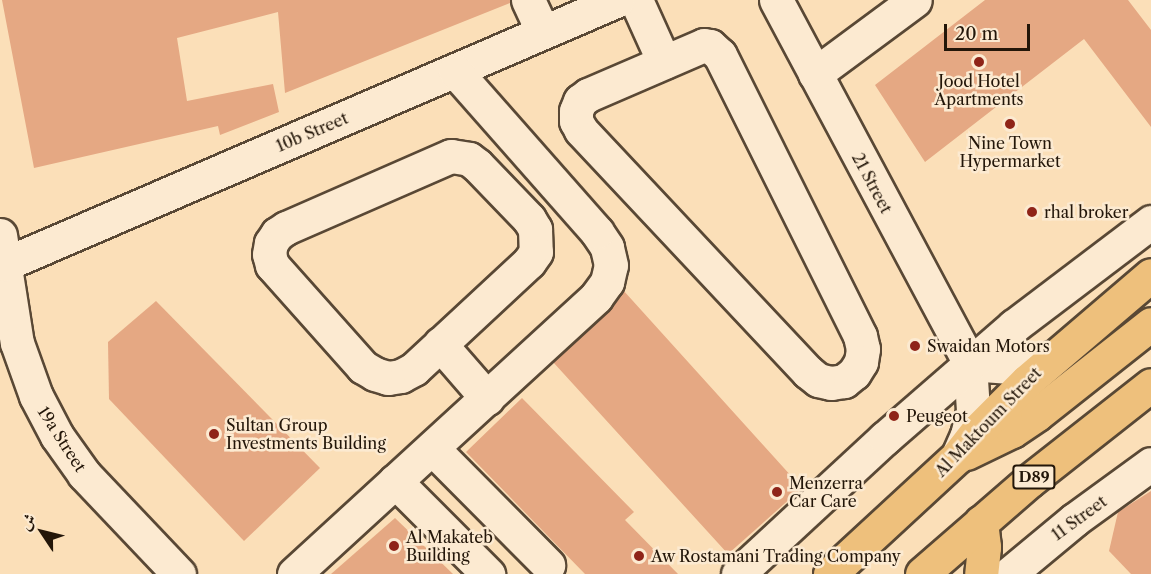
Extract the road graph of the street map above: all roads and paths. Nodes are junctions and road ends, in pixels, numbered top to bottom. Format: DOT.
graph roads {
  1 [pos="528,0"];
  2 [pos="618,0"];
  3 [pos="636,0"];
  4 [pos="777,0"];
  5 [pos="915,0"];
  6 [pos="543,32"];
  7 [pos="664,62"];
  8 [pos="455,70"];
  9 [pos="814,74"];
  10 [pos="1151,222"];
  11 [pos="3,250"];
  12 [pos="1151,274"];
  13 [pos="1151,324"];
  14 [pos="8,344"];
  15 [pos="440,344"];
  16 [pos="1052,358"];
  17 [pos="970,364"];
  18 [pos="1151,385"];
  19 [pos="487,398"];
  20 [pos="432,448"];
  21 [pos="957,457"];
  22 [pos="1151,464"];
  23 [pos="389,487"];
  24 [pos="981,522"];
  25 [pos="548,565"];
  26 [pos="180,574"];
  27 [pos="294,574"];
  28 [pos="464,574"];
  29 [pos="488,574"];
  30 [pos="738,574"];
  31 [pos="830,574"];
  32 [pos="922,574"];
  33 [pos="981,574"];
  34 [pos="1009,574"];
  1 -- 6 [label="street"];
  2 -- 6 [label="street, 10b Street"];
  3 -- 7 [label="street"];
  4 -- 9 [label="street, 21 Street"];
  5 -- 9 [label="street"];
  6 -- 8 [label="street, 10b Street"];
  7 -- 7 [label="street"];
  8 -- 11 [label="street, 10b Street"];
  8 -- 19 [label="street"];
  9 -- 17 [label="street, 21 Street"];
  10 -- 17 [label="street"];
  11 -- 14 [label="street, 19a Street"];
  12 -- 16 [label="main road, Al Maktoum Street"];
  13 -- 21 [label="main road"];
  14 -- 26 [label="street, 19a Street"];
  15 -- 15 [label="street"];
  15 -- 19 [label="street"];
  16 -- 17 [label="street"];
  16 -- 21 [label="main road, Al Maktoum Street"];
  17 -- 21 [label="street, 21 Street"];
  17 -- 30 [label="street"];
  18 -- 24 [label="main road, D89"];
  19 -- 20 [label="street"];
  20 -- 23 [label="street"];
  20 -- 25 [label="street"];
  21 -- 31 [label="main road, Al Maktoum Street"];
  22 -- 34 [label="street, 11 Street"];
  23 -- 27 [label="street"];
  23 -- 28 [label="street"];
  23 -- 29 [label="street"];
  24 -- 32 [label="main road, D89"];
  24 -- 33 [label="main road"];
}
